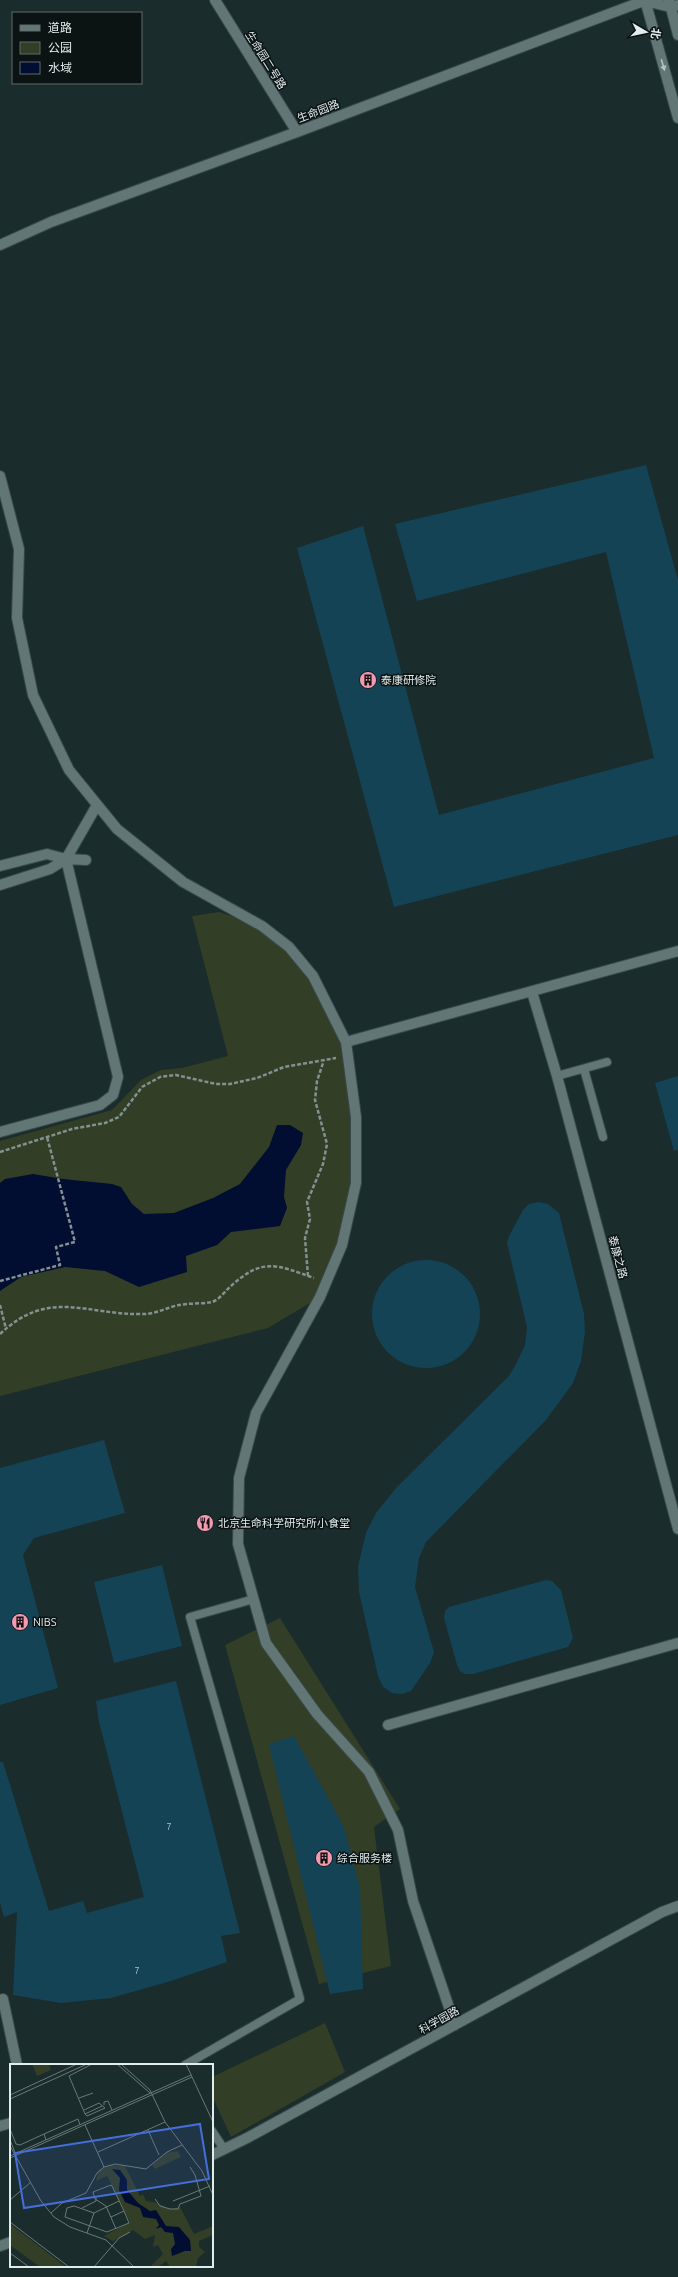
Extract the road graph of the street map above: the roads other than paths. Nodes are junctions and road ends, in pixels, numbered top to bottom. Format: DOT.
graph roads {
  1 [pos="215,0"];
  2 [pos="645,0"];
  3 [pos="672,4"];
  4 [pos="678,35"];
  5 [pos="678,118"];
  6 [pos="297,132"];
  7 [pos="0,246"];
  8 [pos="0,476"];
  9 [pos="97,805"];
  10 [pos="66,859"];
  11 [pos="86,860"];
  12 [pos="0,866"];
  13 [pos="0,885"];
  14 [pos="678,951"];
  15 [pos="532,992"];
  16 [pos="346,1042"];
  17 [pos="608,1062"];
  18 [pos="584,1069"];
  19 [pos="557,1076"];
  20 [pos="0,1132"];
  21 [pos="603,1137"];
  22 [pos="678,1529"];
  23 [pos="254,1599"];
  24 [pos="678,1643"];
  25 [pos="388,1726"];
  26 [pos="678,1906"];
  27 [pos="3,1999"];
  28 [pos="455,2025"];
  29 [pos="17,2064"];
  30 [pos="187,2064"];
  31 [pos="10,2123"];
  32 [pos="0,2126"];
  33 [pos="213,2132"];
  34 [pos="224,2149"];
  35 [pos="213,2154"];
  36 [pos="10,2242"];
  37 [pos="0,2246"];
  1 -- 6 [label="street, 生命园二号路"];
  2 -- 3 [label="street"];
  2 -- 5 [label="street, one-way"];
  2 -- 6 [label="street, 生命园路"];
  3 -- 4 [label="street"];
  6 -- 7 [label="street, 生命园路"];
  8 -- 9 [label="street"];
  9 -- 10 [label="street"];
  9 -- 16 [label="street"];
  10 -- 11 [label="street"];
  10 -- 12 [label="street"];
  10 -- 13 [label="street"];
  10 -- 20 [label="street"];
  14 -- 15 [label="street"];
  15 -- 16 [label="street"];
  15 -- 19 [label="street, 泰康之路"];
  16 -- 23 [label="street"];
  17 -- 18 [label="lane"];
  18 -- 19 [label="lane"];
  18 -- 21 [label="lane"];
  19 -- 22 [label="street, 泰康之路"];
  23 -- 28 [label="street"];
  23 -- 30 [label="lane"];
  24 -- 25 [label="street"];
  26 -- 28 [label="street, 科学园路"];
  27 -- 29 [label="street"];
  28 -- 34 [label="street, 科学园路"];
  31 -- 32 [label="street"];
  33 -- 34 [label="lane"];
  34 -- 35 [label="street, 科学园路"];
  36 -- 37 [label="street"];
}
